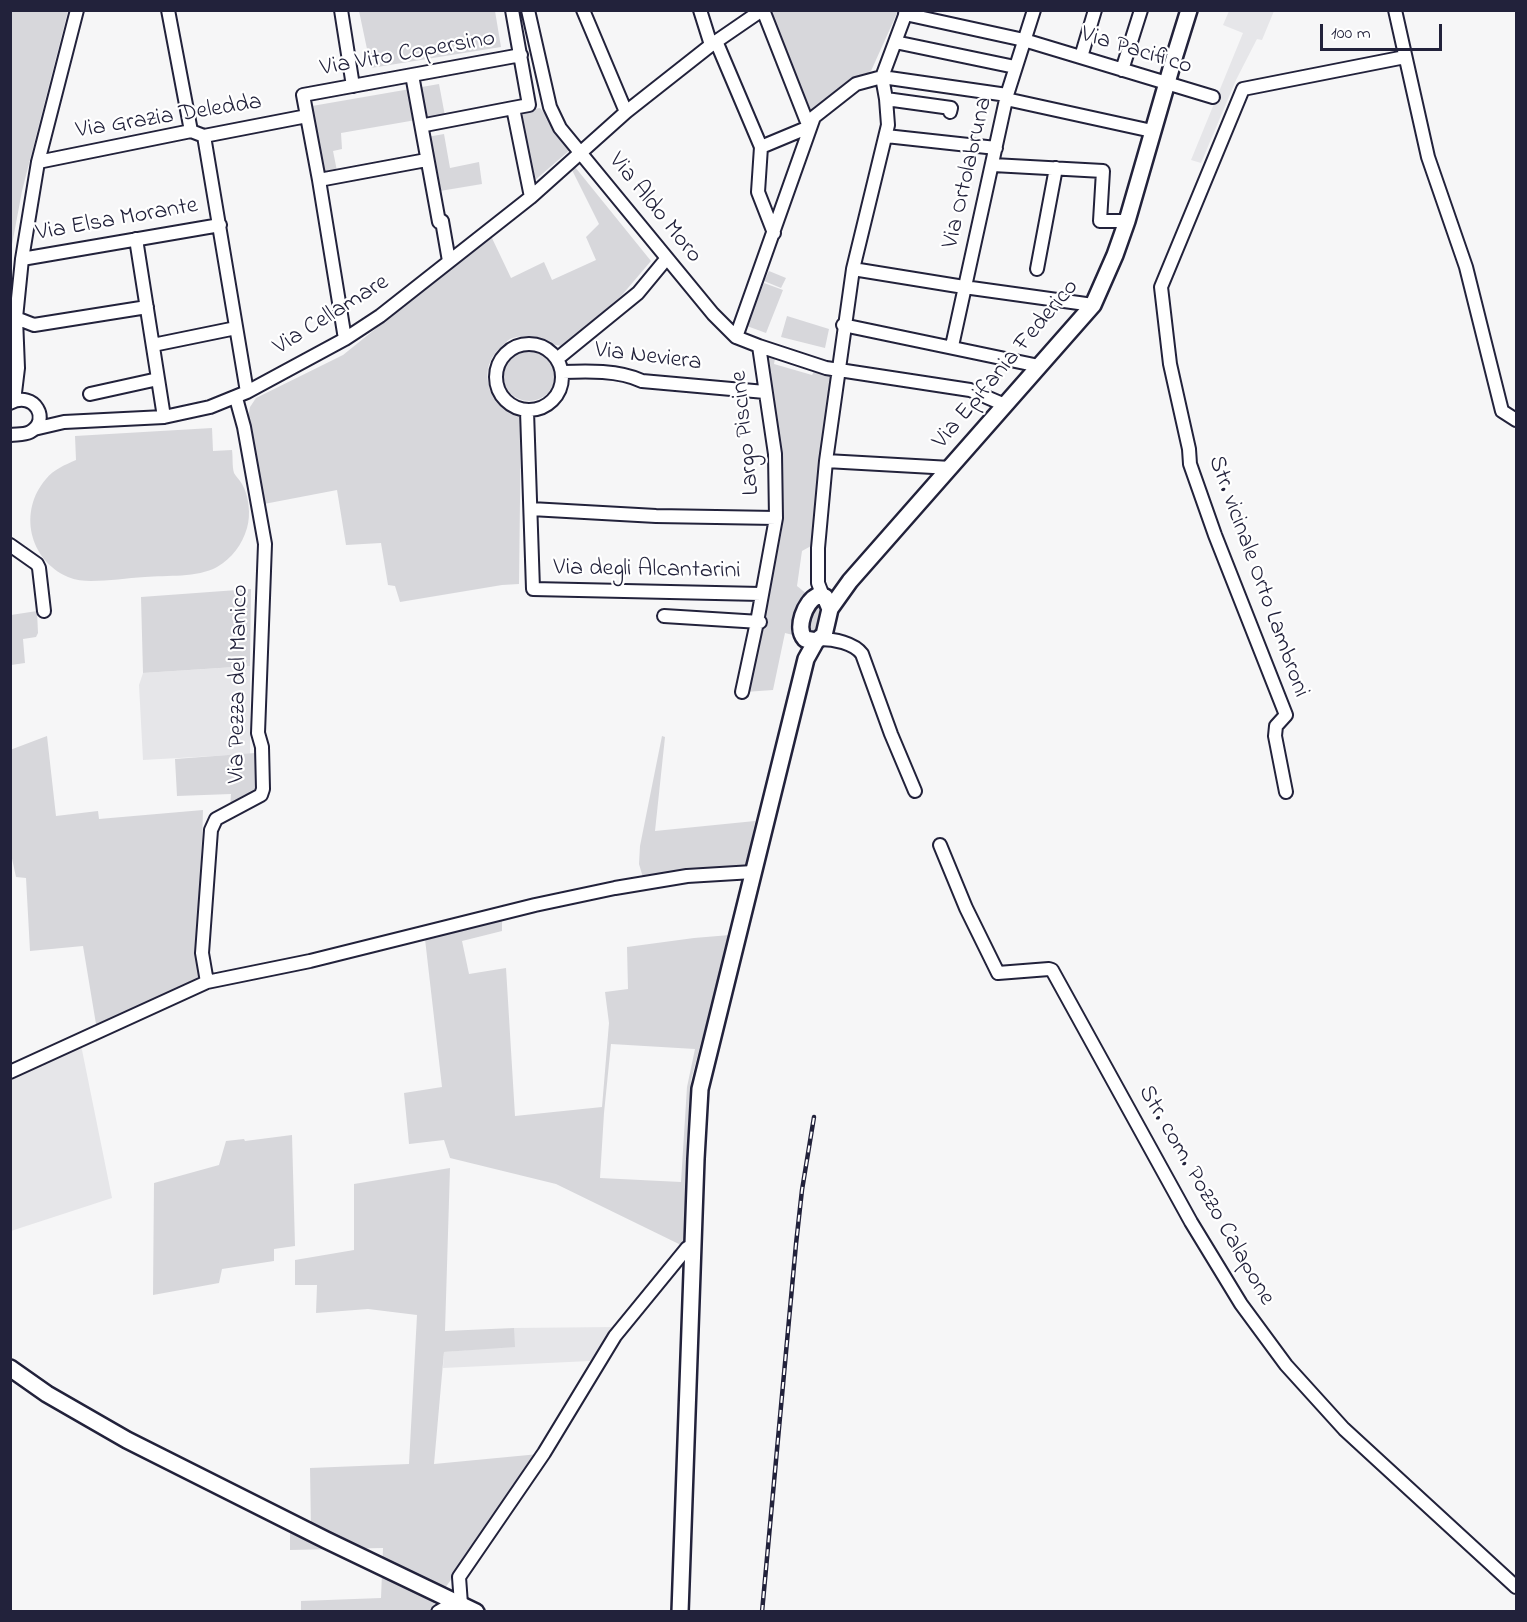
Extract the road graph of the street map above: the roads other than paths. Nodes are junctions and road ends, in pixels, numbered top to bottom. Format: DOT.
graph roads {
  1 [pos="76,10"];
  2 [pos="168,10"];
  3 [pos="341,10"];
  4 [pos="512,10"];
  5 [pos="528,10"];
  6 [pos="583,10"];
  7 [pos="700,10"];
  8 [pos="762,10"];
  9 [pos="1034,10"];
  10 [pos="1095,10"];
  11 [pos="1141,10"];
  12 [pos="1189,10"];
  13 [pos="1395,10"];
  14 [pos="906,12"];
  15 [pos="1024,40"];
  16 [pos="895,42"];
  17 [pos="714,43"];
  18 [pos="521,56"];
  19 [pos="1081,57"];
  20 [pos="1405,57"];
  21 [pos="1015,67"];
  22 [pos="1122,70"];
  23 [pos="412,75"];
  24 [pos="882,77"];
  25 [pos="1166,83"];
  26 [pos="353,86"];
  27 [pos="1007,97"];
  28 [pos="1213,97"];
  29 [pos="886,99"];
  30 [pos="513,108"];
  31 [pos="626,112"];
  32 [pos="950,112"];
  33 [pos="307,116"];
  34 [pos="425,125"];
  35 [pos="809,127"];
  36 [pos="191,131"];
  37 [pos="1152,132"];
  38 [pos="204,136"];
  39 [pos="886,136"];
  40 [pos="761,147"];
  41 [pos="996,148"];
  42 [pos="580,152"];
  43 [pos="421,161"];
  44 [pos="38,162"];
  45 [pos="993,165"];
  46 [pos="1056,168"];
  47 [pos="319,180"];
  48 [pos="531,197"];
  49 [pos="1127,222"];
  50 [pos="220,225"];
  51 [pos="774,233"];
  52 [pos="136,239"];
  53 [pos="667,258"];
  54 [pos="22,259"];
  55 [pos="450,261"];
  56 [pos="853,269"];
  57 [pos="1037,269"];
  58 [pos="964,287"];
  59 [pos="1093,305"];
  60 [pos="147,307"];
  61 [pos="16,318"];
  62 [pos="843,325"];
  63 [pos="236,328"];
  64 [pos="736,337"];
  65 [pos="345,339"];
  66 [pos="153,345"];
  67 [pos="759,346"];
  68 [pos="952,346"];
  69 [pos="557,359"];
  70 [pos="1039,366"];
  71 [pos="18,368"];
  72 [pos="837,371"];
  73 [pos="562,372"];
  74 [pos="158,379"];
  75 [pos="765,392"];
  76 [pos="90,394"];
  77 [pos="241,395"];
  78 [pos="28,400"];
  79 [pos="12,402"];
  80 [pos="1005,405"];
  81 [pos="38,411"];
  82 [pos="527,411"];
  83 [pos="164,417"];
  84 [pos="1516,420"];
  85 [pos="64,422"];
  86 [pos="34,429"];
  87 [pos="10,435"];
  88 [pos="826,461"];
  89 [pos="951,468"];
  90 [pos="531,509"];
  91 [pos="776,518"];
  92 [pos="10,545"];
  93 [pos="761,594"];
  94 [pos="823,605"];
  95 [pos="44,611"];
  96 [pos="664,616"];
  97 [pos="759,622"];
  98 [pos="813,639"];
  99 [pos="849,644"];
  100 [pos="742,692"];
  101 [pos="915,791"];
  102 [pos="1286,792"];
  103 [pos="940,845"];
  104 [pos="753,872"];
  105 [pos="207,982"];
  106 [pos="10,1072"];
  107 [pos="693,1245"];
  108 [pos="10,1368"];
  109 [pos="1516,1587"];
  110 [pos="428,1588"];
  111 [pos="460,1604"];
  112 [pos="434,1611"];
  113 [pos="438,1611"];
  114 [pos="476,1611"];
  115 [pos="680,1611"];
  1 -- 44 [label="street"];
  2 -- 36 [label="street"];
  3 -- 26 [label="street"];
  4 -- 18 [label="street"];
  5 -- 42 [label="street, Via Aldo Moro"];
  6 -- 31 [label="street"];
  7 -- 17 [label="street"];
  8 -- 17 [label="street, Via Cellamare"];
  8 -- 35 [label="street"];
  9 -- 15 [label="street, Via Ortolabruna"];
  10 -- 19 [label="street"];
  11 -- 22 [label="street"];
  12 -- 25 [label="main road, Via Epifania Federico"];
  13 -- 20 [label="street"];
  14 -- 15 [label="street, Via Pacifico"];
  14 -- 16 [label="street"];
  15 -- 19 [label="street, Via Pacifico"];
  15 -- 21 [label="street, Via Ortolabruna"];
  16 -- 21 [label="street"];
  16 -- 24 [label="street"];
  17 -- 31 [label="street, Via Cellamare"];
  17 -- 40 [label="street"];
  18 -- 23 [label="street, Via Vito Copersino"];
  18 -- 30 [label="street"];
  19 -- 22 [label="street, Via Pacifico"];
  20 -- 84 [label="street"];
  20 -- 102 [label="street, Str. vicinale Orto Lambroni"];
  21 -- 27 [label="street, Via Ortolabruna"];
  22 -- 25 [label="street, Via Pacifico"];
  23 -- 26 [label="street, Via Vito Copersino"];
  23 -- 55 [label="street"];
  24 -- 27 [label="street"];
  24 -- 29 [label="street"];
  24 -- 35 [label="street"];
  25 -- 28 [label="street, Via Pacifico"];
  25 -- 37 [label="main road, Via Epifania Federico"];
  26 -- 33 [label="street, Via Vito Copersino"];
  27 -- 37 [label="street"];
  27 -- 41 [label="street, Via Ortolabruna"];
  29 -- 32 [label="street"];
  29 -- 39 [label="street"];
  30 -- 34 [label="street"];
  30 -- 48 [label="street"];
  31 -- 42 [label="street, Via Cellamare"];
  33 -- 38 [label="street, Via Grazia Deledda"];
  33 -- 47 [label="street"];
  35 -- 40 [label="street"];
  35 -- 51 [label="street"];
  36 -- 38 [label="street, Via Grazia Deledda"];
  36 -- 44 [label="street, Via Grazia Deledda"];
  37 -- 49 [label="main road, Via Epifania Federico"];
  38 -- 50 [label="street"];
  39 -- 41 [label="street"];
  39 -- 56 [label="street"];
  40 -- 51 [label="street"];
  41 -- 45 [label="street, Via Ortolabruna"];
  42 -- 48 [label="street, Via Cellamare"];
  42 -- 53 [label="street, Via Aldo Moro"];
  43 -- 47 [label="street"];
  44 -- 54 [label="street"];
  45 -- 46 [label="street"];
  45 -- 58 [label="street, Via Ortolabruna"];
  46 -- 49 [label="street"];
  46 -- 57 [label="street"];
  47 -- 65 [label="street"];
  48 -- 55 [label="street, Via Cellamare"];
  49 -- 59 [label="main road, Via Epifania Federico"];
  50 -- 52 [label="street, Via Elsa Morante"];
  50 -- 63 [label="street"];
  51 -- 64 [label="street"];
  52 -- 54 [label="street, Via Elsa Morante"];
  52 -- 60 [label="street"];
  53 -- 64 [label="street, Via Aldo Moro"];
  53 -- 69 [label="street"];
  54 -- 61 [label="street"];
  55 -- 65 [label="street, Via Cellamare"];
  56 -- 58 [label="street"];
  56 -- 62 [label="street"];
  58 -- 59 [label="street"];
  58 -- 68 [label="street, Via Ortolabruna"];
  59 -- 70 [label="main road, Via Epifania Federico"];
  60 -- 61 [label="street"];
  60 -- 66 [label="street"];
  61 -- 71 [label="street"];
  62 -- 68 [label="street"];
  62 -- 72 [label="street"];
  63 -- 66 [label="street"];
  63 -- 77 [label="street"];
  64 -- 67 [label="street, Via Aldo Moro"];
  65 -- 77 [label="street, Via Cellamare"];
  66 -- 74 [label="street"];
  67 -- 72 [label="street, Via Aldo Moro"];
  67 -- 75 [label="street, Largo Piscine"];
  68 -- 70 [label="street"];
  69 -- 73 [label="street"];
  69 -- 82 [label="street"];
  70 -- 80 [label="main road, Via Epifania Federico"];
  71 -- 78 [label="street"];
  71 -- 79 [label="street"];
  72 -- 80 [label="street, Via Aldo Moro"];
  72 -- 88 [label="street"];
  73 -- 75 [label="street, Via Neviera"];
  73 -- 82 [label="street"];
  74 -- 76 [label="street"];
  74 -- 83 [label="street"];
  75 -- 91 [label="street, Largo Piscine"];
  77 -- 83 [label="street, Via Cellamare"];
  77 -- 105 [label="street, Via Pezza del Manico"];
  78 -- 79 [label="street"];
  78 -- 81 [label="street, Via Cellamare"];
  80 -- 89 [label="main road, Via Epifania Federico"];
  81 -- 85 [label="street, Via Cellamare"];
  81 -- 86 [label="street"];
  82 -- 90 [label="street"];
  83 -- 85 [label="street, Via Cellamare"];
  85 -- 86 [label="street, Via Cellamare"];
  86 -- 87 [label="street, Via Cellamare"];
  88 -- 89 [label="street"];
  88 -- 94 [label="street"];
  89 -- 94 [label="main road, Via Epifania Federico"];
  90 -- 91 [label="street"];
  90 -- 93 [label="street, Via degli Alcantarini"];
  91 -- 93 [label="street, Largo Piscine"];
  92 -- 95 [label="street"];
  93 -- 97 [label="street, Largo Piscine"];
  94 -- 98 [label="main road"];
  94 -- 98 [label="main road"];
  94 -- 99 [label="street"];
  96 -- 97 [label="street"];
  97 -- 100 [label="street, Largo Piscine"];
  98 -- 99 [label="street"];
  98 -- 104 [label="main road"];
  99 -- 101 [label="street"];
  103 -- 109 [label="street, Str. com. Pozzo Calapone"];
  104 -- 105 [label="street"];
  104 -- 107 [label="main road"];
  105 -- 106 [label="street"];
  107 -- 111 [label="street"];
  107 -- 115 [label="main road"];
  108 -- 110 [label="main road"];
  110 -- 111 [label="main road"];
  110 -- 112 [label="street"];
  111 -- 113 [label="street"];
  111 -- 114 [label="main road"];
}
